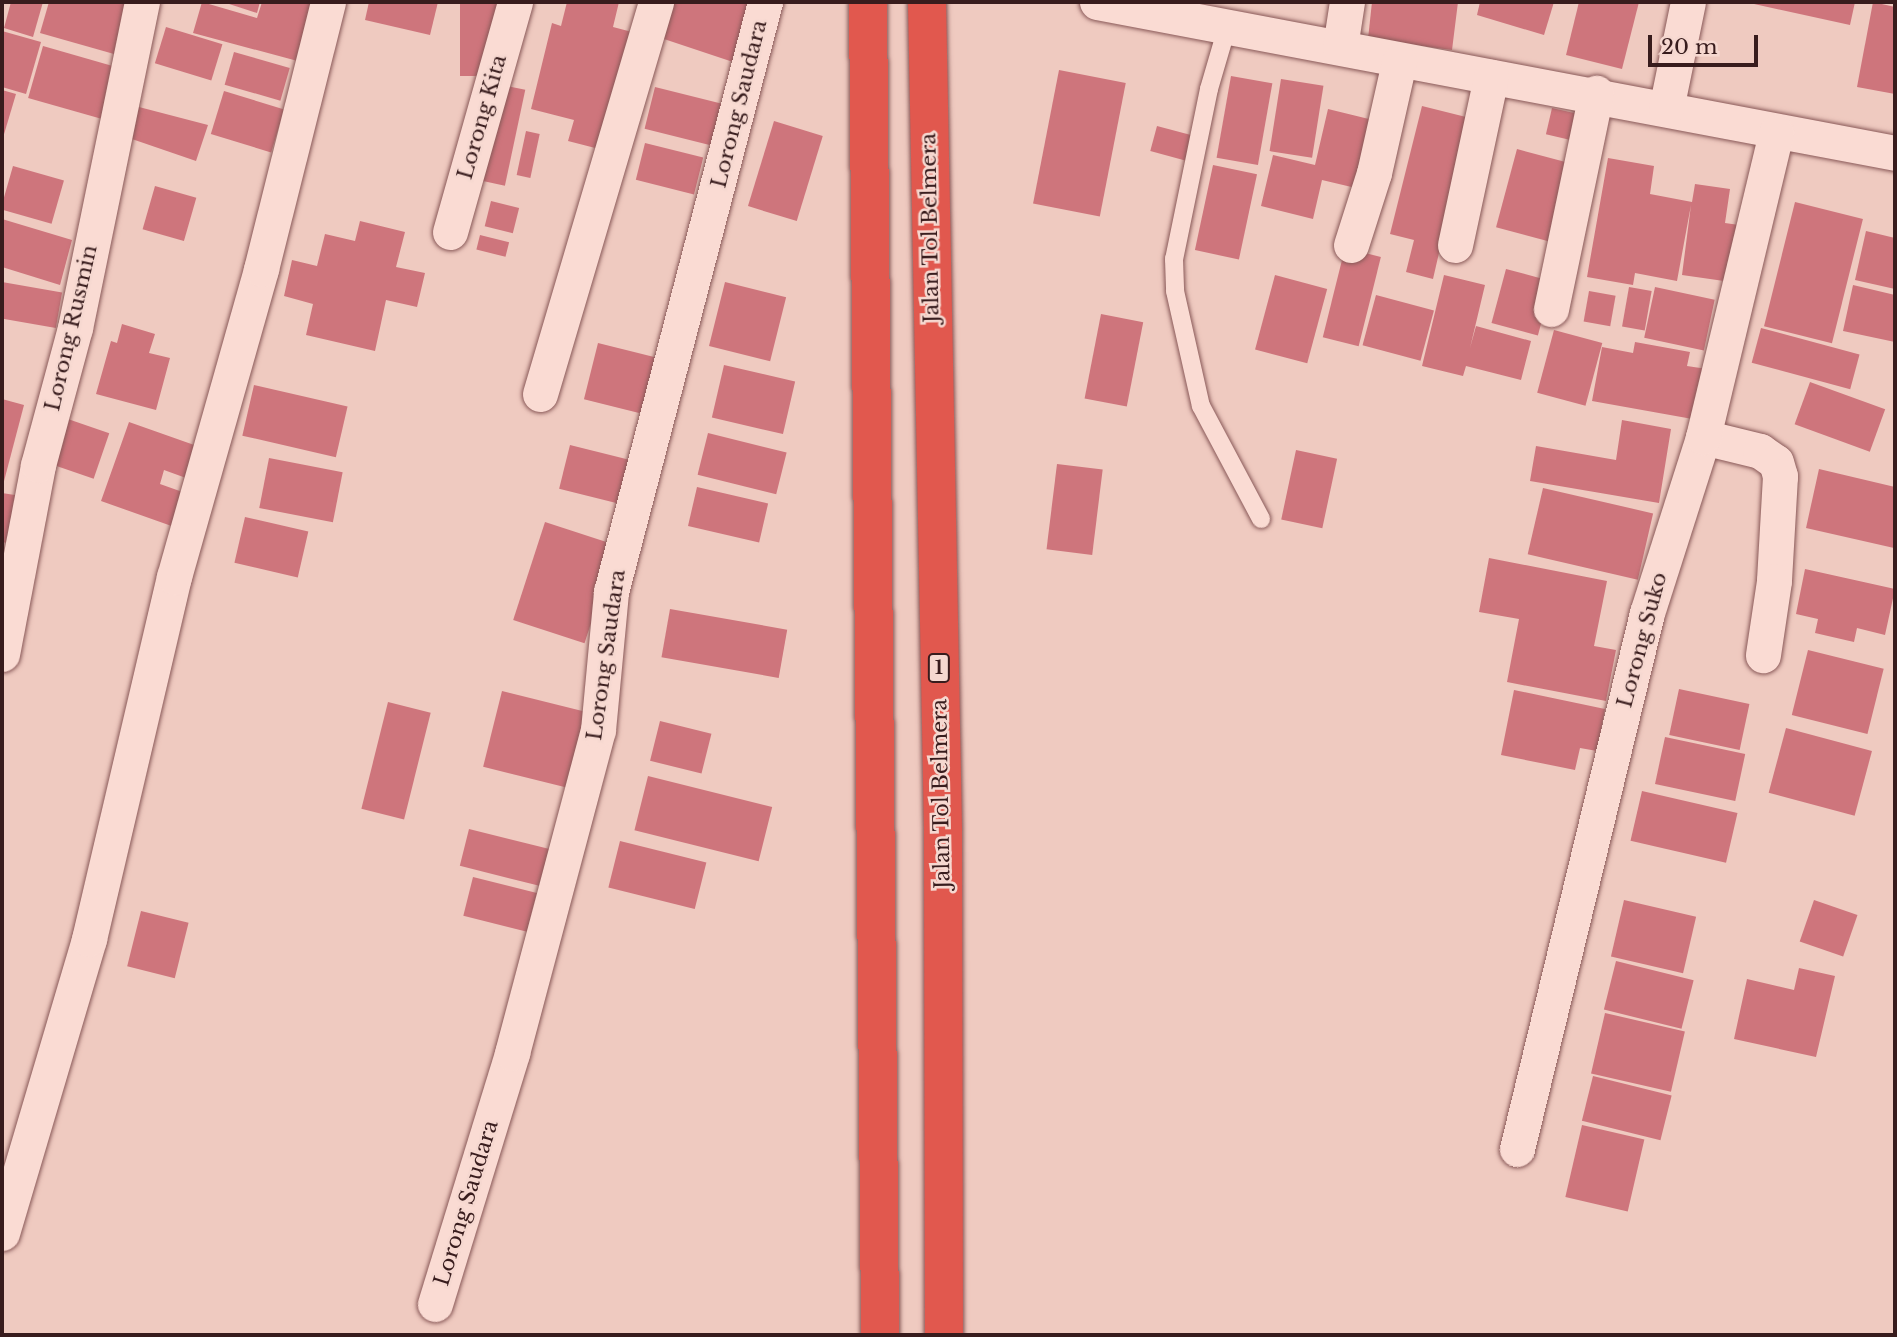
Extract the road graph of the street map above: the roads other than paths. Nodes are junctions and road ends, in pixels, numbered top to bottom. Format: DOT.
graph roads {
  1 [pos="142,2"];
  2 [pos="328,2"];
  3 [pos="515,2"];
  4 [pos="656,2"];
  5 [pos="765,2"];
  6 [pos="868,2"];
  7 [pos="927,2"];
  8 [pos="1097,2"];
  9 [pos="1347,2"];
  10 [pos="1688,2"];
  11 [pos="1228,24"];
  12 [pos="1340,47"];
  13 [pos="1399,62"];
  14 [pos="1492,77"];
  15 [pos="1596,93"];
  16 [pos="1666,109"];
  17 [pos="1776,134"];
  18 [pos="1895,153"];
  19 [pos="450,232"];
  20 [pos="1350,245"];
  21 [pos="1455,245"];
  22 [pos="1550,309"];
  23 [pos="540,394"];
  24 [pos="1703,438"];
  25 [pos="1261,519"];
  26 [pos="2,654"];
  27 [pos="1763,655"];
  28 [pos="1517,1149"];
  29 [pos="2,1233"];
  30 [pos="435,1304"];
  31 [pos="880,1335"];
  32 [pos="944,1335"];
  1 -- 26 [label="street, Lorong Rusmin"];
  2 -- 29 [label="street"];
  3 -- 19 [label="street, Lorong Kita"];
  4 -- 23 [label="street"];
  5 -- 30 [label="street, Lorong Saudara"];
  6 -- 31 [label="highway"];
  7 -- 32 [label="highway, Jalan Tol Belmera / 1"];
  8 -- 11 [label="street"];
  9 -- 12 [label="street"];
  10 -- 16 [label="street"];
  11 -- 12 [label="street"];
  11 -- 25 [label="lane"];
  12 -- 13 [label="street"];
  13 -- 14 [label="street"];
  13 -- 20 [label="street"];
  14 -- 15 [label="street"];
  14 -- 21 [label="street"];
  15 -- 16 [label="street"];
  15 -- 22 [label="street"];
  16 -- 17 [label="street"];
  17 -- 18 [label="street"];
  17 -- 24 [label="street, Lorong Suko"];
  24 -- 27 [label="street"];
  24 -- 28 [label="street, Lorong Suko"];
}
